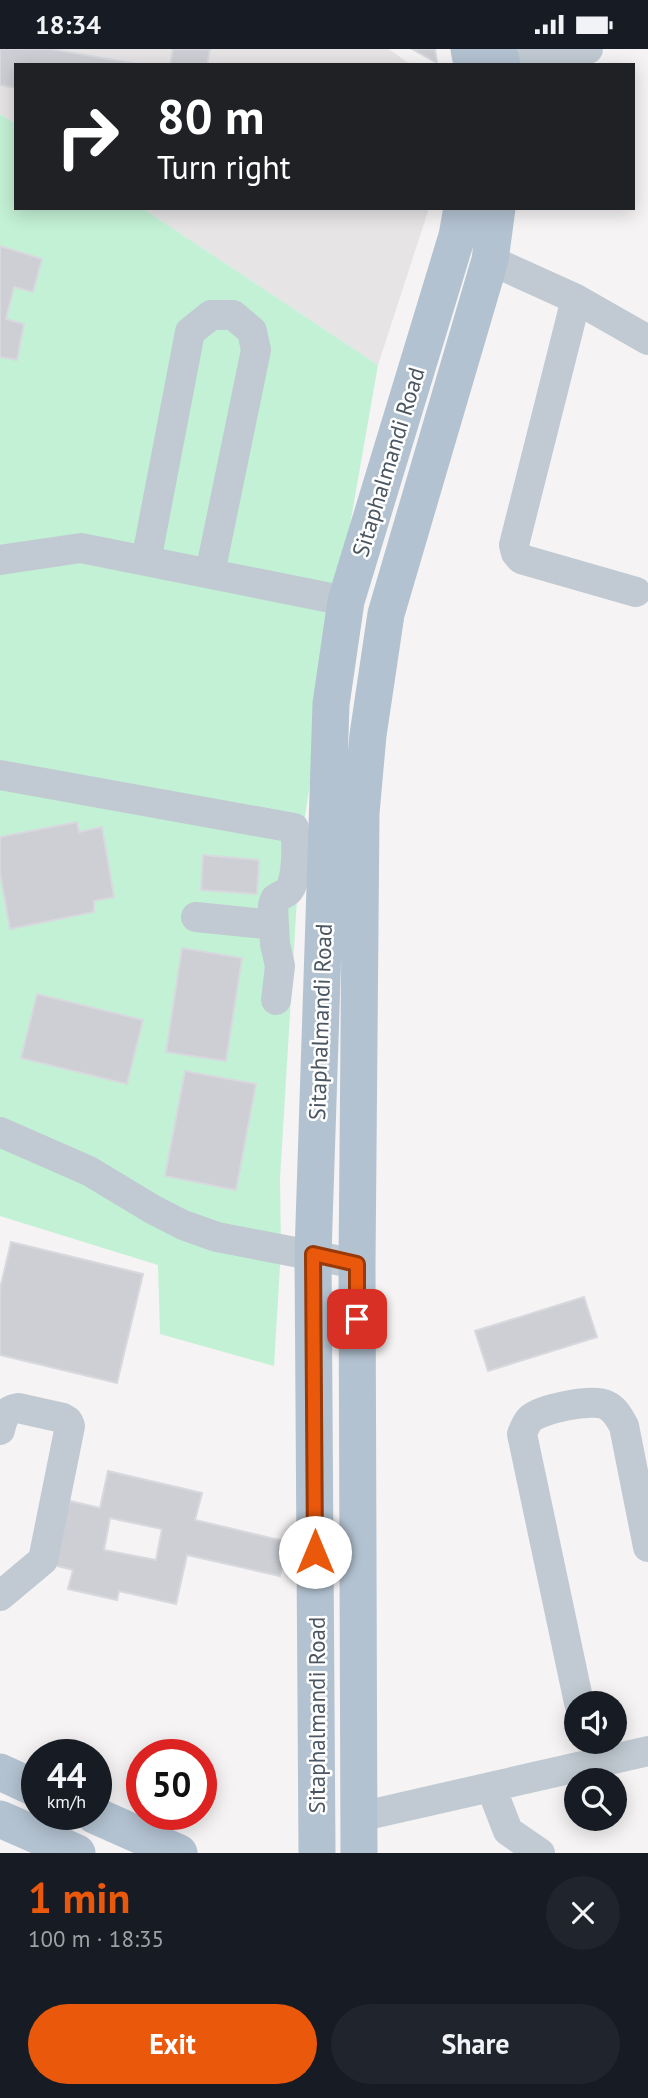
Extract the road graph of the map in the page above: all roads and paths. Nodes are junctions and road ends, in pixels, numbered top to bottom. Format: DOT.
graph roads {
  1 [pos="469,49"];
  2 [pos="588,49"];
  3 [pos="493,61"];
  4 [pos="462,210"];
  5 [pos="497,210"];
  6 [pos="490,260"];
  7 [pos="576,299"];
  8 [pos="648,340"];
  9 [pos="0,560"];
  10 [pos="146,561"];
  11 [pos="210,573"];
  12 [pos="636,592"];
  13 [pos="346,601"];
  14 [pos="0,775"];
  15 [pos="196,917"];
  16 [pos="274,925"];
  17 [pos="276,1000"];
  18 [pos="0,1132"];
  19 [pos="313,1254"];
  20 [pos="357,1264"];
  21 [pos="0,1430"];
  22 [pos="648,1547"];
  23 [pos="0,1596"];
  24 [pos="576,1691"];
  25 [pos="627,1752"];
  26 [pos="648,1752"];
  27 [pos="587,1754"];
  28 [pos="0,1772"];
  29 [pos="21,1782"];
  30 [pos="491,1787"];
  31 [pos="359,1817"];
  32 [pos="0,1819"];
  33 [pos="112,1823"];
  34 [pos="77,1853"];
  35 [pos="179,1853"];
  36 [pos="317,1853"];
  37 [pos="359,1853"];
  38 [pos="540,1853"];
  1 -- 3 [label="main road"];
  2 -- 3 [label="street"];
  4 -- 13 [label="main road, Sitaphalmandi Road"];
  5 -- 6 [label="main road, Sitaphalmandi Road"];
  6 -- 7 [label="street"];
  6 -- 20 [label="main road, Sitaphalmandi Road"];
  7 -- 8 [label="street"];
  7 -- 12 [label="street"];
  9 -- 10 [label="street"];
  10 -- 11 [label="street"];
  10 -- 11 [label="street"];
  11 -- 13 [label="street"];
  13 -- 19 [label="main road, Sitaphalmandi Road"];
  14 -- 16 [label="street"];
  15 -- 16 [label="street"];
  16 -- 17 [label="street"];
  18 -- 19 [label="street"];
  19 -- 20 [label="street"];
  19 -- 36 [label="main road, Sitaphalmandi Road"];
  20 -- 31 [label="main road, Sitaphalmandi Road"];
  21 -- 23 [label="street"];
  22 -- 24 [label="street"];
  25 -- 26 [label="street"];
  27 -- 30 [label="street"];
  28 -- 29 [label="main road"];
  30 -- 31 [label="street"];
  30 -- 38 [label="street"];
  31 -- 37 [label="main road, Sitaphalmandi Road"];
  32 -- 34 [label="main road"];
  33 -- 35 [label="main road"];
}
